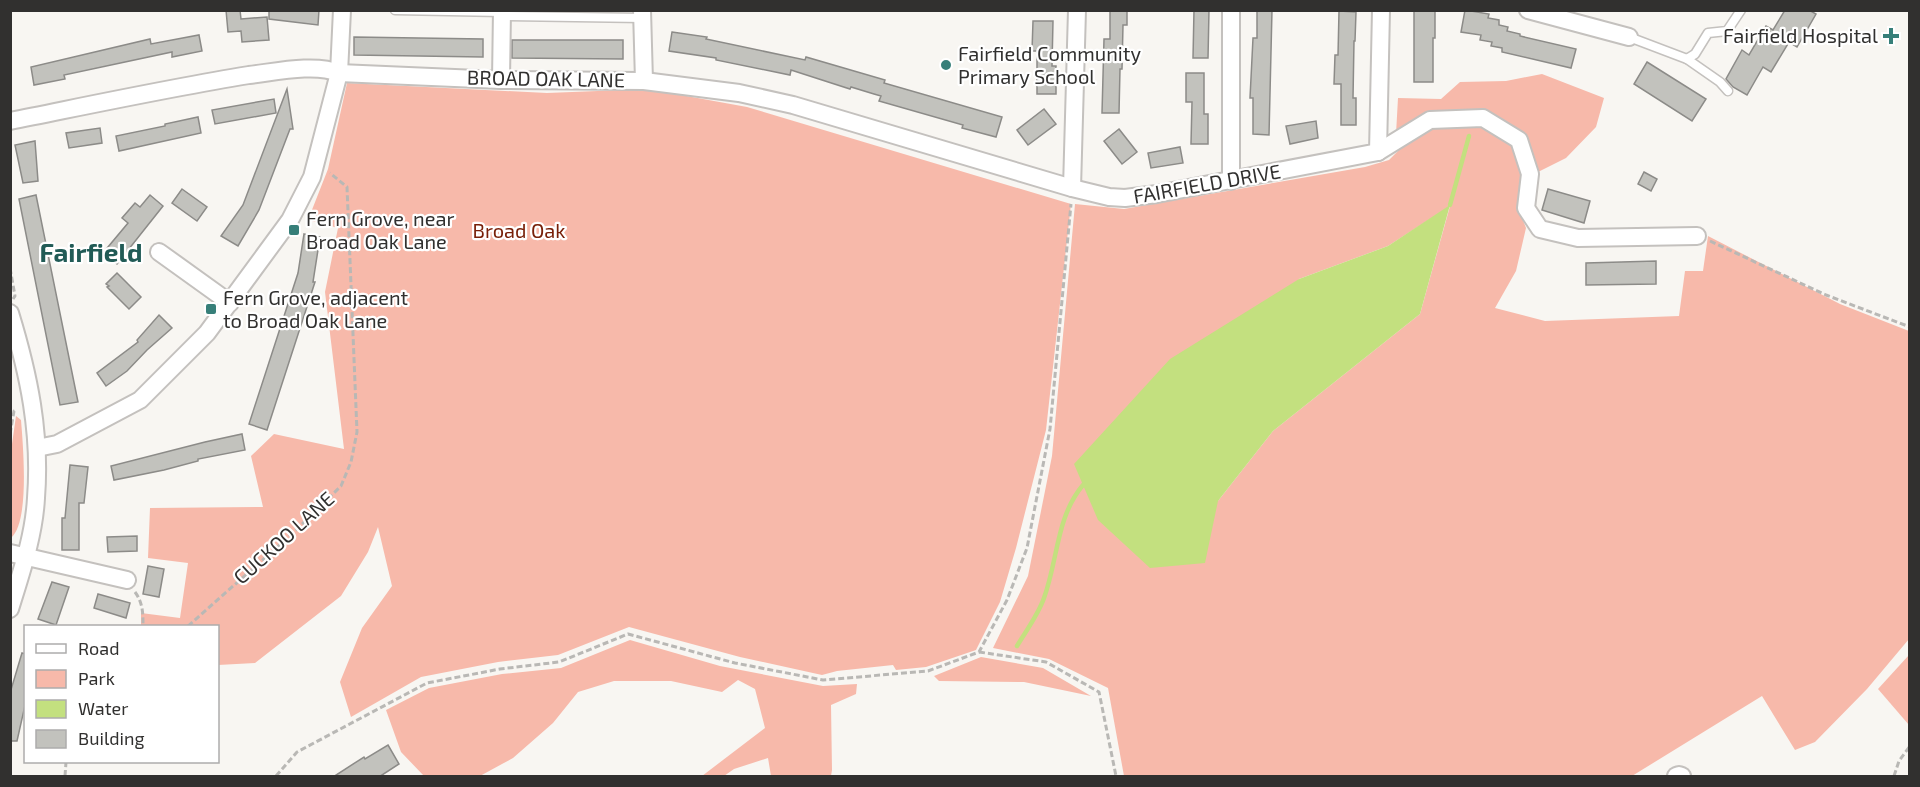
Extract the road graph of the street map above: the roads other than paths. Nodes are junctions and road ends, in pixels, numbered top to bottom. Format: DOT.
graph roads {
  1 [pos="342,10"];
  2 [pos="395,10"];
  3 [pos="1077,10"];
  4 [pos="1231,10"];
  5 [pos="1381,10"];
  6 [pos="1528,10"];
  7 [pos="1741,10"];
  8 [pos="419,11"];
  9 [pos="502,13"];
  10 [pos="572,14"];
  11 [pos="643,14"];
  12 [pos="1577,17"];
  13 [pos="1629,38"];
  14 [pos="1687,59"];
  15 [pos="339,73"];
  16 [pos="501,80"];
  17 [pos="644,81"];
  18 [pos="1728,91"];
  19 [pos="10,121"];
  20 [pos="1378,152"];
  21 [pos="1231,181"];
  22 [pos="1072,188"];
  23 [pos="1697,236"];
  24 [pos="159,252"];
  25 [pos="230,303"];
  26 [pos="10,313"];
  27 [pos="13,332"];
  28 [pos="37,448"];
  29 [pos="19,554"];
  30 [pos="127,580"];
  31 [pos="10,609"];
  32 [pos="1676,777"];
  33 [pos="1682,777"];
  1 -- 15 [label="street"];
  2 -- 8 [label="lane"];
  3 -- 22 [label="street"];
  4 -- 21 [label="street"];
  5 -- 20 [label="street"];
  6 -- 12 [label="street"];
  7 -- 14 [label="lane"];
  8 -- 9 [label="lane"];
  9 -- 10 [label="lane"];
  9 -- 16 [label="street"];
  10 -- 11 [label="lane"];
  11 -- 17 [label="street"];
  12 -- 13 [label="street"];
  13 -- 14 [label="lane"];
  14 -- 18 [label="lane"];
  15 -- 16 [label="street, BROAD OAK LANE"];
  15 -- 19 [label="street, BROAD OAK LANE"];
  15 -- 25 [label="street"];
  16 -- 17 [label="street, BROAD OAK LANE"];
  17 -- 22 [label="street, BROAD OAK LANE"];
  20 -- 21 [label="street, FAIRFIELD DRIVE"];
  20 -- 23 [label="street"];
  21 -- 22 [label="street, FAIRFIELD DRIVE"];
  24 -- 25 [label="street"];
  25 -- 28 [label="street"];
  26 -- 27 [label="street"];
  27 -- 28 [label="street"];
  28 -- 29 [label="street"];
  29 -- 30 [label="street"];
  29 -- 31 [label="street"];
  32 -- 33 [label="street"];
}
